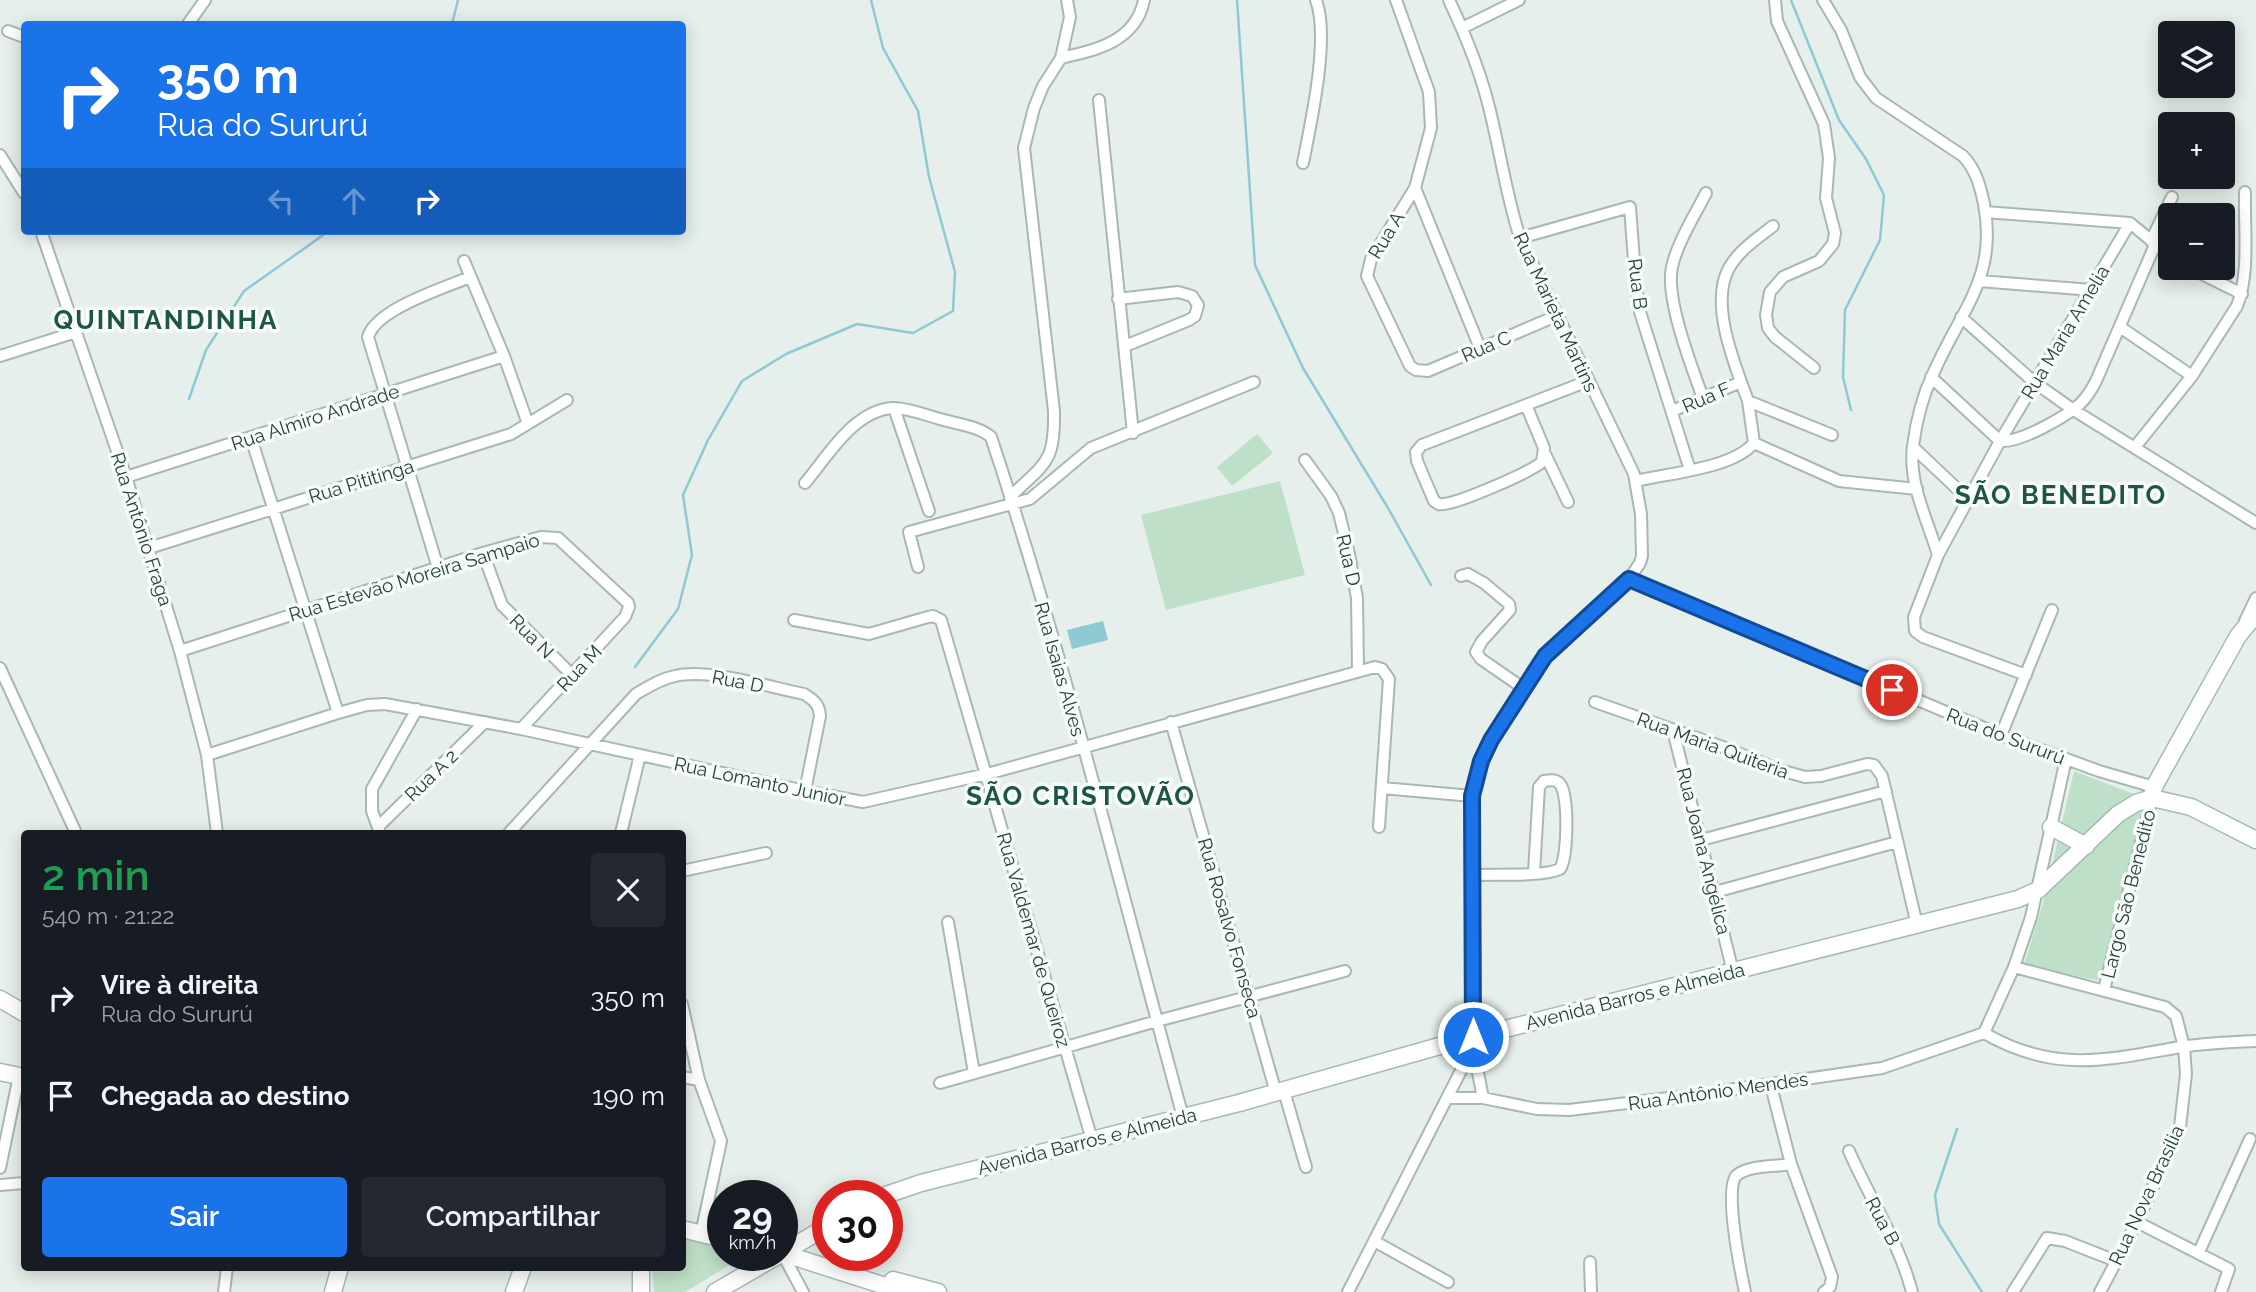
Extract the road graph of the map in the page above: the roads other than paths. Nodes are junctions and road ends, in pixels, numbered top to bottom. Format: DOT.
graph roads {
  1 [pos="205,0"];
  2 [pos="1067,0"];
  3 [pos="1144,0"];
  4 [pos="1396,0"];
  5 [pos="1449,0"];
  6 [pos="1519,0"];
  7 [pos="1775,0"];
  8 [pos="1823,0"];
  9 [pos="1320,1"];
  10 [pos="190,21"];
  11 [pos="1462,28"];
  12 [pos="8,31"];
  13 [pos="21,36"];
  14 [pos="1061,58"];
  15 [pos="1098,100"];
  16 [pos="0,155"];
  17 [pos="1303,163"];
  18 [pos="21,172"];
  19 [pos="14,176"];
  20 [pos="21,185"];
  21 [pos="1415,188"];
  22 [pos="2245,192"];
  23 [pos="1706,193"];
  24 [pos="2172,197"];
  25 [pos="1985,212"];
  26 [pos="2130,223"];
  27 [pos="1773,226"];
  28 [pos="42,235"];
  29 [pos="1520,238"];
  30 [pos="2153,243"];
  31 [pos="2158,247"];
  32 [pos="464,261"];
  33 [pos="470,277"];
  34 [pos="2214,280"];
  35 [pos="1979,281"];
  36 [pos="2092,290"];
  37 [pos="2242,294"];
  38 [pos="1118,299"];
  39 [pos="1556,316"];
  40 [pos="1962,317"];
  41 [pos="2120,327"];
  42 [pos="76,332"];
  43 [pos="1125,346"];
  44 [pos="1480,348"];
  45 [pos="0,356"];
  46 [pos="504,356"];
  47 [pos="1814,368"];
  48 [pos="1416,370"];
  49 [pos="2192,376"];
  50 [pos="1931,377"];
  51 [pos="1588,381"];
  52 [pos="1741,382"];
  53 [pos="2034,382"];
  54 [pos="1254,383"];
  55 [pos="386,394"];
  56 [pos="1703,398"];
  57 [pos="567,400"];
  58 [pos="1748,401"];
  59 [pos="1526,405"];
  60 [pos="894,408"];
  61 [pos="2072,409"];
  62 [pos="1672,411"];
  63 [pos="528,425"];
  64 [pos="1133,433"];
  65 [pos="1832,435"];
  66 [pos="251,438"];
  67 [pos="2000,441"];
  68 [pos="1754,443"];
  69 [pos="1913,447"];
  70 [pos="2135,447"];
  71 [pos="1545,454"];
  72 [pos="1305,460"];
  73 [pos="408,466"];
  74 [pos="1690,470"];
  75 [pos="126,477"];
  76 [pos="1636,481"];
  77 [pos="805,483"];
  78 [pos="1917,489"];
  79 [pos="1969,500"];
  80 [pos="1012,501"];
  81 [pos="1568,502"];
  82 [pos="273,508"];
  83 [pos="929,511"];
  84 [pos="2256,523"];
  85 [pos="149,548"];
  86 [pos="483,553"];
  87 [pos="1938,555"];
  88 [pos="919,567"];
  89 [pos="439,568"];
  90 [pos="1461,576"];
  91 [pos="1629,579"];
  92 [pos="2256,598"];
  93 [pos="628,603"];
  94 [pos="306,609"];
  95 [pos="2052,610"];
  96 [pos="2256,614"];
  97 [pos="794,620"];
  98 [pos="2238,636"];
  99 [pos="180,651"];
  100 [pos="0,668"];
  101 [pos="1358,670"];
  102 [pos="572,675"];
  103 [pos="2025,675"];
  104 [pos="1522,688"];
  105 [pos="1595,702"];
  106 [pos="417,709"];
  107 [pos="338,713"];
  108 [pos="485,722"];
  109 [pos="1171,722"];
  110 [pos="521,729"];
  111 [pos="1673,730"];
  112 [pos="2001,735"];
  113 [pos="591,744"];
  114 [pos="1082,746"];
  115 [pos="207,755"];
  116 [pos="640,755"];
  117 [pos="2066,760"];
  118 [pos="987,774"];
  119 [pos="1382,788"];
  120 [pos="1886,791"];
  121 [pos="805,792"];
  122 [pos="2153,792"];
  123 [pos="1472,796"];
  124 [pos="1379,827"];
  125 [pos="2051,827"];
  126 [pos="75,830"];
  127 [pos="218,830"];
  128 [pos="379,830"];
  129 [pos="512,830"];
  130 [pos="622,830"];
  131 [pos="1701,839"];
  132 [pos="2256,840"];
  133 [pos="1897,842"];
  134 [pos="2086,846"];
  135 [pos="766,853"];
  136 [pos="686,870"];
  137 [pos="1534,873"];
  138 [pos="1474,875"];
  139 [pos="2038,890"];
  140 [pos="1715,892"];
  141 [pos="948,922"];
  142 [pos="1917,925"];
  143 [pos="2014,967"];
  144 [pos="1345,971"];
  145 [pos="1733,972"];
  146 [pos="2104,990"];
  147 [pos="1251,998"];
  148 [pos="0,999"];
  149 [pos="21,1011"];
  150 [pos="1157,1021"];
  151 [pos="686,1022"];
  152 [pos="1983,1033"];
  153 [pos="2256,1041"];
  154 [pos="1473,1042"];
  155 [pos="2184,1047"];
  156 [pos="1065,1048"];
  157 [pos="0,1072"];
  158 [pos="974,1073"];
  159 [pos="21,1076"];
  160 [pos="686,1078"];
  161 [pos="21,1080"];
  162 [pos="699,1080"];
  163 [pos="940,1083"];
  164 [pos="1771,1086"];
  165 [pos="1280,1092"];
  166 [pos="1447,1098"];
  167 [pos="1483,1098"];
  168 [pos="1183,1117"];
  169 [pos="2250,1139"];
  170 [pos="1092,1140"];
  171 [pos="1849,1152"];
  172 [pos="1791,1164"];
  173 [pos="1306,1167"];
  174 [pos="0,1168"];
  175 [pos="21,1183"];
  176 [pos="0,1185"];
  177 [pos="903,1189"];
  178 [pos="2137,1222"];
  179 [pos="686,1230"];
  180 [pos="701,1234"];
  181 [pos="707,1235"];
  182 [pos="1374,1241"];
  183 [pos="2199,1252"];
  184 [pos="2116,1261"];
  185 [pos="1590,1262"];
  186 [pos="227,1271"];
  187 [pos="339,1271"];
  188 [pos="522,1271"];
  189 [pos="641,1271"];
  190 [pos="751,1271"];
  191 [pos="791,1271"];
  192 [pos="844,1271"];
  193 [pos="853,1271"];
  194 [pos="1448,1282"];
  195 [pos="224,1292"];
  196 [pos="333,1292"];
  197 [pos="514,1292"];
  198 [pos="641,1292"];
  199 [pos="715,1292"];
  200 [pos="803,1292"];
  201 [pos="904,1292"];
  202 [pos="938,1292"];
  203 [pos="1348,1292"];
  204 [pos="1591,1292"];
  205 [pos="1745,1292"];
  206 [pos="1824,1292"];
  207 [pos="1912,1292"];
  208 [pos="2012,1292"];
  209 [pos="2100,1292"];
  210 [pos="2221,1292"];
  1 -- 10 [label="street"];
  2 -- 14 [label="street"];
  3 -- 14 [label="street"];
  4 -- 21 [label="street, Rua A"];
  5 -- 11 [label="street, Rua Marieta Martins"];
  6 -- 11 [label="street"];
  7 -- 47 [label="street"];
  8 -- 25 [label="street"];
  9 -- 17 [label="street"];
  11 -- 29 [label="street, Rua Marieta Martins"];
  12 -- 13 [label="street"];
  14 -- 80 [label="street"];
  15 -- 38 [label="street"];
  16 -- 19 [label="street"];
  18 -- 19 [label="street"];
  19 -- 20 [label="street"];
  21 -- 44 [label="street"];
  21 -- 48 [label="street, Rua A"];
  22 -- 37 [label="street"];
  23 -- 56 [label="street"];
  24 -- 30 [label="street"];
  25 -- 26 [label="street"];
  25 -- 35 [label="street"];
  26 -- 30 [label="street"];
  26 -- 36 [label="street, Rua Maria Amelia"];
  27 -- 52 [label="street"];
  28 -- 42 [label="street, Rua Antônio Fraga"];
  29 -- 39 [label="street, Rua Marieta Martins"];
  29 -- 62 [label="street, Rua B"];
  30 -- 31 [label="street"];
  30 -- 41 [label="street"];
  32 -- 33 [label="street"];
  33 -- 46 [label="street"];
  33 -- 55 [label="street"];
  34 -- 37 [label="street"];
  35 -- 36 [label="street"];
  35 -- 40 [label="street"];
  36 -- 53 [label="street, Rua Maria Amelia"];
  37 -- 49 [label="street"];
  38 -- 43 [label="street"];
  38 -- 43 [label="street"];
  39 -- 44 [label="street, Rua C"];
  39 -- 51 [label="street, Rua Marieta Martins"];
  40 -- 50 [label="street"];
  40 -- 53 [label="street"];
  41 -- 49 [label="street"];
  41 -- 61 [label="street"];
  42 -- 45 [label="street"];
  42 -- 75 [label="street, Rua Antônio Fraga"];
  43 -- 64 [label="street"];
  44 -- 48 [label="street, Rua C"];
  46 -- 55 [label="street, Rua Almiro Andrade"];
  46 -- 63 [label="street"];
  49 -- 70 [label="street"];
  50 -- 67 [label="street"];
  50 -- 69 [label="street"];
  51 -- 59 [label="street"];
  51 -- 76 [label="street, Rua Marieta Martins"];
  52 -- 56 [label="street, Rua F"];
  52 -- 58 [label="street"];
  53 -- 61 [label="street"];
  53 -- 67 [label="street, Rua Maria Amelia"];
  54 -- 64 [label="street"];
  55 -- 66 [label="street, Rua Almiro Andrade"];
  55 -- 73 [label="street"];
  56 -- 62 [label="street, Rua F"];
  57 -- 63 [label="street, Rua Pititinga"];
  58 -- 65 [label="street"];
  58 -- 68 [label="street"];
  59 -- 71 [label="street"];
  59 -- 71 [label="street"];
  60 -- 77 [label="street"];
  60 -- 80 [label="street, Rua Isaias Alves"];
  60 -- 83 [label="street"];
  61 -- 67 [label="street, Rua Maria Amelia"];
  61 -- 70 [label="street"];
  62 -- 74 [label="street, Rua B"];
  63 -- 73 [label="street, Rua Pititinga"];
  64 -- 80 [label="street"];
  66 -- 75 [label="street, Rua Almiro Andrade"];
  66 -- 82 [label="street"];
  67 -- 79 [label="street, Rua Maria Amelia"];
  68 -- 74 [label="street"];
  68 -- 78 [label="street"];
  69 -- 78 [label="street"];
  69 -- 79 [label="street"];
  70 -- 84 [label="street"];
  71 -- 81 [label="street"];
  72 -- 101 [label="street, Rua D"];
  73 -- 82 [label="street, Rua Pititinga"];
  73 -- 89 [label="street"];
  74 -- 76 [label="street"];
  75 -- 85 [label="street, Rua Antônio Fraga"];
  76 -- 91 [label="street, Rua Marieta Martins"];
  78 -- 87 [label="street"];
  79 -- 87 [label="street, Rua Maria Amelia"];
  80 -- 88 [label="street"];
  80 -- 114 [label="street, Rua Isaias Alves"];
  82 -- 85 [label="street, Rua Pititinga"];
  82 -- 94 [label="street"];
  85 -- 99 [label="street, Rua Antônio Fraga"];
  86 -- 89 [label="street, Rua Estevão Moreira Sampaio"];
  86 -- 93 [label="street, Rua Estevão Moreira Sampaio"];
  86 -- 102 [label="street, Rua N"];
  87 -- 103 [label="street, Rua Maria Amelia"];
  89 -- 94 [label="street, Rua Estevão Moreira Sampaio"];
  90 -- 104 [label="street"];
  91 -- 104 [label="street"];
  91 -- 112 [label="street, Rua do Sururú"];
  92 -- 98 [label="street"];
  93 -- 102 [label="street, Rua M"];
  94 -- 99 [label="street, Rua Estevão Moreira Sampaio"];
  94 -- 107 [label="street"];
  95 -- 103 [label="street"];
  96 -- 98 [label="street"];
  97 -- 118 [label="street, Rua Valdemar de Queiroz"];
  98 -- 122 [label="street"];
  99 -- 115 [label="street, Rua Antônio Fraga"];
  100 -- 126 [label="street"];
  101 -- 109 [label="street, Rua Lomanto Junior"];
  101 -- 119 [label="street, Rua Lomanto Junior"];
  102 -- 110 [label="street, Rua M"];
  103 -- 112 [label="street"];
  104 -- 123 [label="street"];
  105 -- 111 [label="street, Rua Maria Quiteria"];
  106 -- 107 [label="street, Rua Lomanto Junior"];
  106 -- 108 [label="street, Rua Lomanto Junior"];
  106 -- 128 [label="street"];
  107 -- 115 [label="street, Rua Lomanto Junior"];
  108 -- 110 [label="street, Rua Lomanto Junior"];
  108 -- 128 [label="street, Rua A 2"];
  109 -- 114 [label="street, Rua Lomanto Junior"];
  109 -- 147 [label="street, Rua Rosalvo Fonseca"];
  110 -- 113 [label="street, Rua Lomanto Junior"];
  111 -- 120 [label="street, Rua Maria Quiteria"];
  111 -- 131 [label="street, Rua Joana Angélica"];
  112 -- 117 [label="street, Rua do Sururú"];
  113 -- 116 [label="street, Rua Lomanto Junior"];
  113 -- 121 [label="street, Rua D"];
  113 -- 129 [label="street, Rua D"];
  114 -- 118 [label="street, Rua Lomanto Junior"];
  114 -- 150 [label="street, Rua Isaias Alves"];
  115 -- 127 [label="street, Rua Antônio Fraga"];
  116 -- 121 [label="street, Rua Lomanto Junior"];
  116 -- 130 [label="street"];
  117 -- 122 [label="street, Rua do Sururú"];
  117 -- 125 [label="street"];
  118 -- 121 [label="street, Rua Lomanto Junior"];
  118 -- 156 [label="street, Rua Valdemar de Queiroz"];
  119 -- 123 [label="street"];
  119 -- 124 [label="street"];
  120 -- 131 [label="street"];
  120 -- 133 [label="street, Rua Maria Quiteria"];
  122 -- 132 [label="street"];
  122 -- 134 [label="street, Avenida Barros e Almeida"];
  122 -- 146 [label="street, Largo São Benedito"];
  123 -- 138 [label="street"];
  125 -- 134 [label="street"];
  125 -- 139 [label="street"];
  131 -- 140 [label="street, Rua Joana Angélica"];
  133 -- 140 [label="street"];
  133 -- 142 [label="street, Rua Maria Quiteria"];
  134 -- 139 [label="street, Avenida Barros e Almeida"];
  135 -- 136 [label="street"];
  137 -- 137 [label="street"];
  137 -- 138 [label="street"];
  138 -- 154 [label="street"];
  139 -- 142 [label="street, Avenida Barros e Almeida"];
  139 -- 143 [label="street"];
  140 -- 145 [label="street, Rua Joana Angélica"];
  141 -- 158 [label="street"];
  142 -- 145 [label="street, Avenida Barros e Almeida"];
  143 -- 146 [label="street, Rua Nova Brasília"];
  143 -- 152 [label="street"];
  144 -- 147 [label="street"];
  145 -- 154 [label="street, Avenida Barros e Almeida"];
  146 -- 155 [label="street, Rua Nova Brasília"];
  147 -- 150 [label="street"];
  147 -- 165 [label="street, Rua Rosalvo Fonseca"];
  148 -- 149 [label="street"];
  150 -- 156 [label="street"];
  150 -- 168 [label="street, Rua Isaias Alves"];
  151 -- 162 [label="street"];
  152 -- 155 [label="street"];
  152 -- 164 [label="street, Rua Antônio Mendes"];
  153 -- 155 [label="street"];
  154 -- 165 [label="street, Avenida Barros e Almeida"];
  154 -- 166 [label="street"];
  154 -- 167 [label="street"];
  155 -- 178 [label="street, Rua Nova Brasília"];
  156 -- 158 [label="street"];
  156 -- 170 [label="street, Rua Valdemar de Queiroz"];
  157 -- 159 [label="street"];
  158 -- 163 [label="street"];
  160 -- 162 [label="street"];
  161 -- 174 [label="street"];
  162 -- 180 [label="street"];
  164 -- 167 [label="street, Rua Antônio Mendes"];
  164 -- 172 [label="street"];
  165 -- 168 [label="street, Avenida Barros e Almeida"];
  165 -- 173 [label="street, Rua Rosalvo Fonseca"];
  166 -- 167 [label="street, Rua Antônio Mendes"];
  166 -- 182 [label="street"];
  168 -- 170 [label="street, Avenida Barros e Almeida"];
  169 -- 183 [label="street"];
  170 -- 177 [label="street, Avenida Barros e Almeida"];
  171 -- 207 [label="street, Rua B"];
  172 -- 205 [label="street"];
  172 -- 206 [label="street"];
  175 -- 176 [label="street"];
  178 -- 183 [label="street"];
  178 -- 184 [label="street, Rua Nova Brasília"];
  179 -- 180 [label="street"];
  180 -- 181 [label="street"];
  182 -- 194 [label="street"];
  182 -- 203 [label="street"];
  183 -- 210 [label="street"];
  184 -- 208 [label="street"];
  184 -- 209 [label="street, Rua Nova Brasília"];
  185 -- 204 [label="street"];
  186 -- 195 [label="street"];
  187 -- 196 [label="street"];
  188 -- 197 [label="street"];
  189 -- 198 [label="street"];
  190 -- 199 [label="street"];
  191 -- 200 [label="street"];
  192 -- 201 [label="street"];
  193 -- 202 [label="street"];
}
